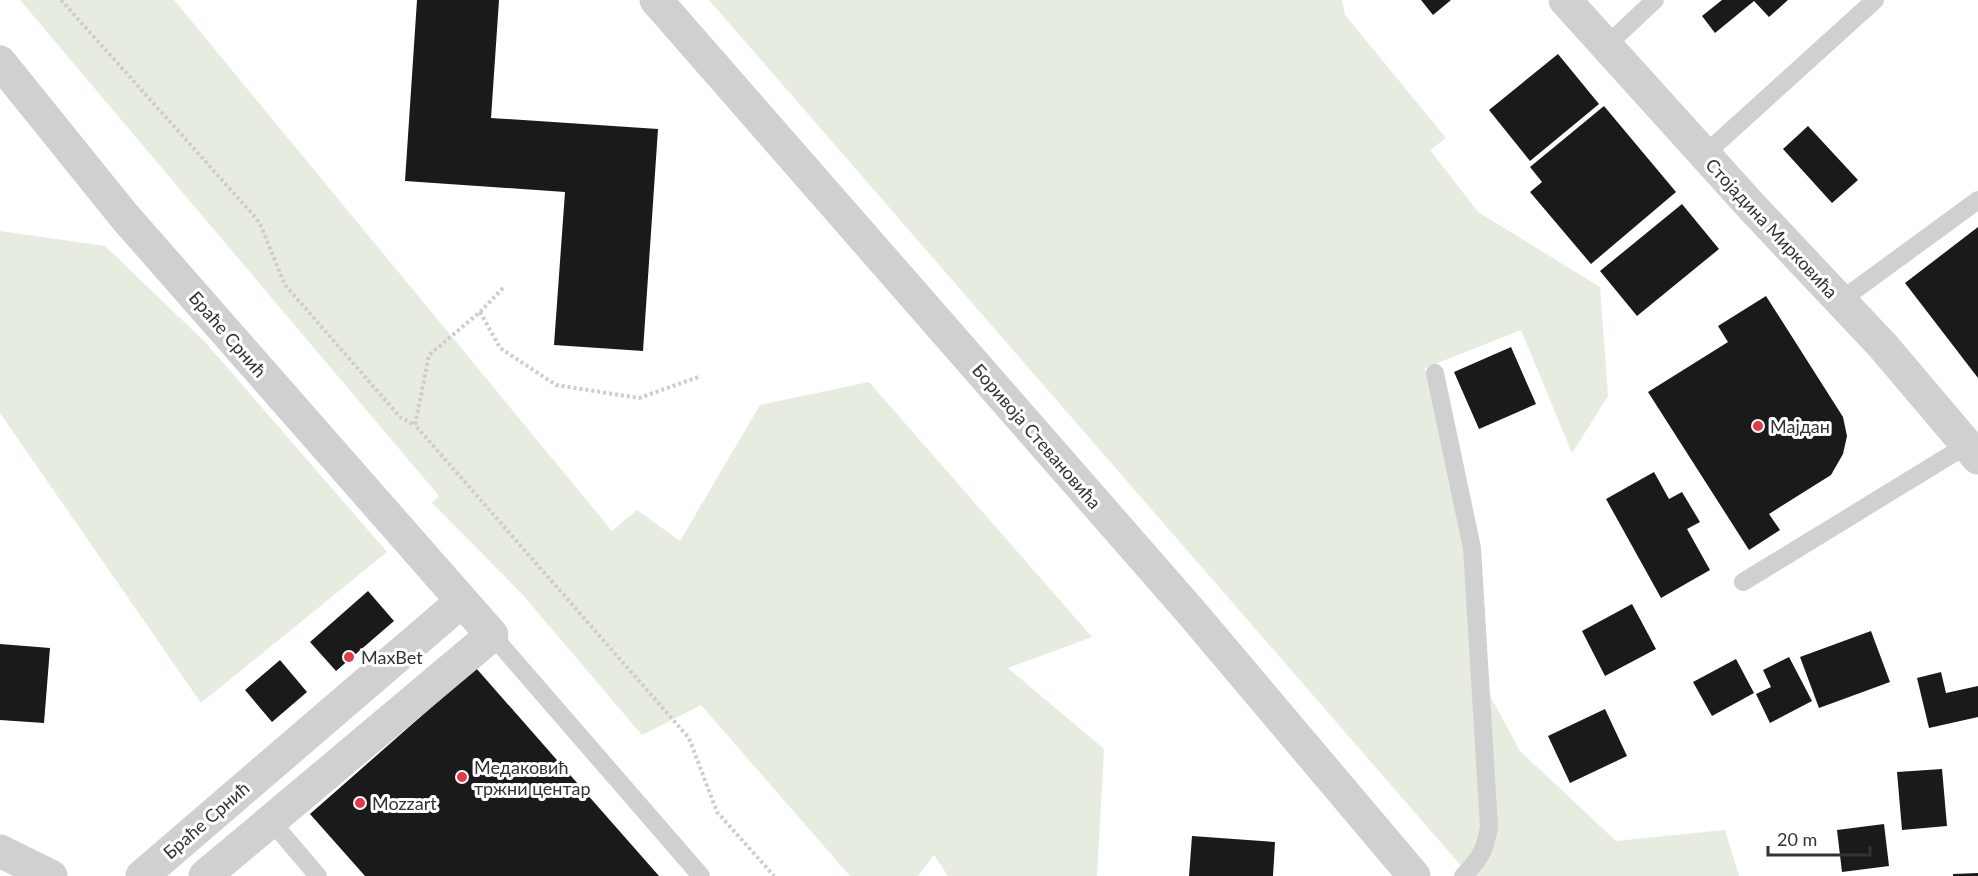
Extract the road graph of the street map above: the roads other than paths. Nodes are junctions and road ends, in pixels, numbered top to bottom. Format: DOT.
graph roads {
  1 [pos="656,0"];
  2 [pos="1565,0"];
  3 [pos="1655,0"];
  4 [pos="1875,0"];
  5 [pos="1606,46"];
  6 [pos="0,62"];
  7 [pos="1704,155"];
  8 [pos="1978,200"];
  9 [pos="1840,301"];
  10 [pos="1435,373"];
  11 [pos="1973,452"];
  12 [pos="1743,582"];
  13 [pos="462,601"];
  14 [pos="492,635"];
  15 [pos="271,821"];
  16 [pos="0,851"];
  17 [pos="51,876"];
  18 [pos="142,876"];
  19 [pos="205,876"];
  20 [pos="318,876"];
  21 [pos="702,876"];
  22 [pos="1414,876"];
  23 [pos="1463,876"];
  1 -- 22 [label="street, Боривоја Стевановића"];
  2 -- 5 [label="street, Стојадина Мирковића"];
  3 -- 5 [label="lane"];
  4 -- 7 [label="lane"];
  5 -- 7 [label="street, Стојадина Мирковића"];
  6 -- 13 [label="street, Браће Срнић"];
  7 -- 9 [label="street, Стојадина Мирковића"];
  8 -- 9 [label="lane"];
  9 -- 11 [label="street, Стојадина Мирковића"];
  10 -- 23 [label="lane"];
  11 -- 12 [label="lane"];
  13 -- 14 [label="street, Браће Срнић"];
  13 -- 18 [label="street, Браће Срнић"];
  14 -- 15 [label="street"];
  14 -- 21 [label="lane, Браће Срнић"];
  15 -- 19 [label="street"];
  15 -- 20 [label="lane"];
  16 -- 17 [label="street"];
}
